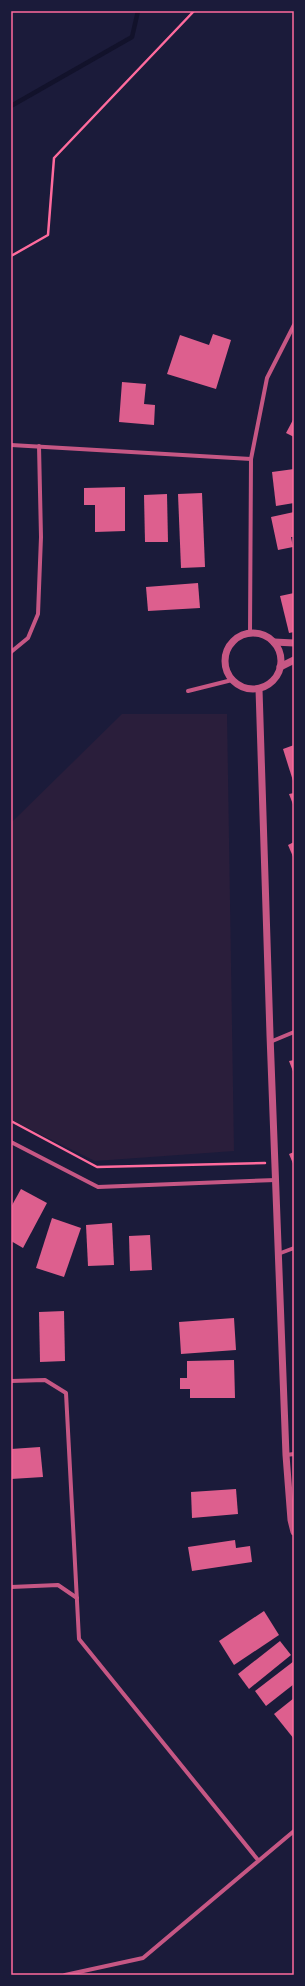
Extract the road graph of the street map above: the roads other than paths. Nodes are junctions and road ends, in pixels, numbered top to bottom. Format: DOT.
graph roads {
  1 [pos="294,325"];
  2 [pos="11,445"];
  3 [pos="38,446"];
  4 [pos="251,459"];
  5 [pos="250,633"];
  6 [pos="274,642"];
  7 [pos="294,643"];
  8 [pos="11,652"];
  9 [pos="294,660"];
  10 [pos="280,667"];
  11 [pos="232,680"];
  12 [pos="259,689"];
  13 [pos="188,691"];
  14 [pos="294,1032"];
  15 [pos="270,1042"];
  16 [pos="11,1142"];
  17 [pos="276,1180"];
  18 [pos="294,1248"];
  19 [pos="278,1254"];
  20 [pos="11,1381"];
  21 [pos="294,1454"];
  22 [pos="286,1455"];
  23 [pos="294,1532"];
  24 [pos="11,1587"];
  25 [pos="77,1598"];
  26 [pos="294,1831"];
  27 [pos="258,1860"];
  28 [pos="65,1975"];
  1 -- 4 [label="street"];
  2 -- 3 [label="street"];
  3 -- 4 [label="street"];
  3 -- 8 [label="street"];
  4 -- 5 [label="street"];
  5 -- 6 [label="street"];
  5 -- 11 [label="street"];
  6 -- 7 [label="street"];
  6 -- 10 [label="street"];
  9 -- 10 [label="street"];
  10 -- 12 [label="street"];
  11 -- 12 [label="street"];
  11 -- 13 [label="street"];
  12 -- 15 [label="street"];
  14 -- 15 [label="street"];
  15 -- 17 [label="street"];
  16 -- 17 [label="street"];
  17 -- 19 [label="street"];
  18 -- 19 [label="street"];
  19 -- 22 [label="street"];
  20 -- 25 [label="street"];
  21 -- 22 [label="street"];
  22 -- 23 [label="street"];
  24 -- 25 [label="street"];
  25 -- 27 [label="street"];
  26 -- 27 [label="street"];
  27 -- 28 [label="street"];
}
